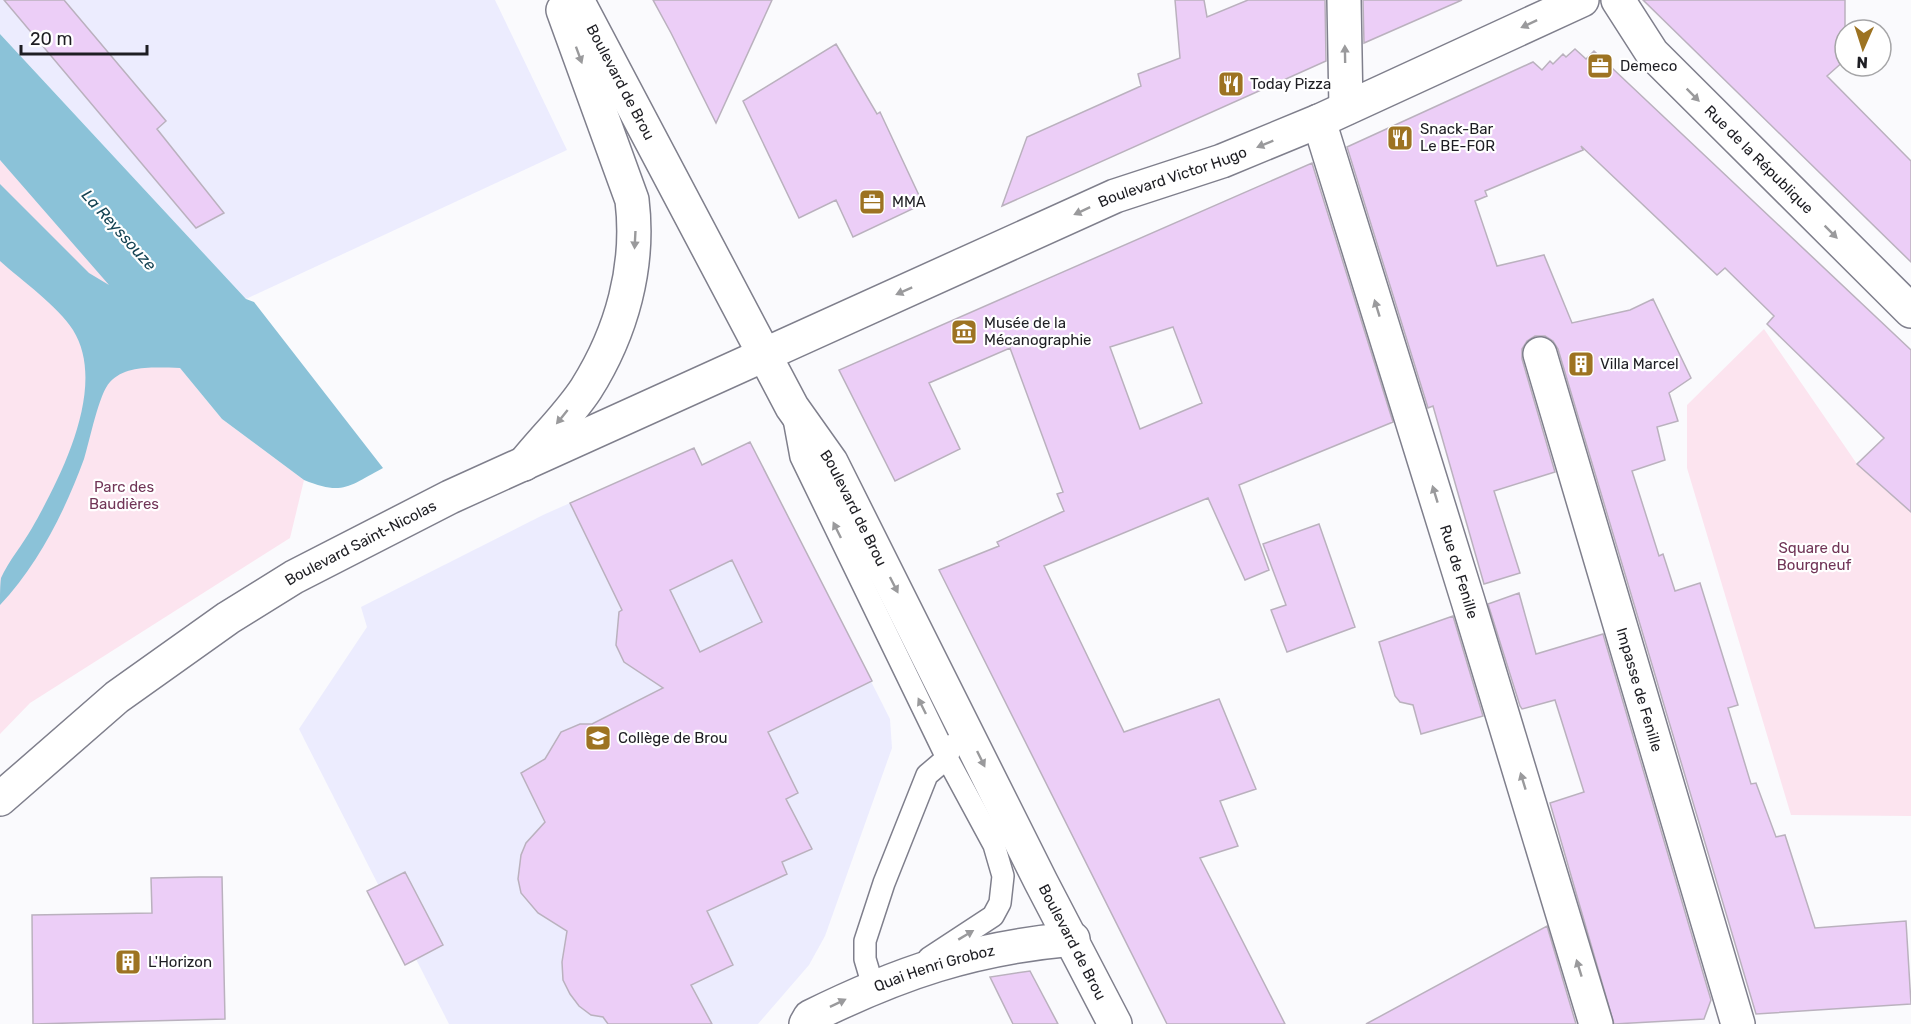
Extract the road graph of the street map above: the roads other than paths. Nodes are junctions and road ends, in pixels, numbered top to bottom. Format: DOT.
graph roads {
  1 [pos="559,0"];
  2 [pos="577,0"];
  3 [pos="1344,0"];
  4 [pos="1582,0"];
  5 [pos="1618,0"];
  6 [pos="1333,115"];
  7 [pos="1911,311"];
  8 [pos="1540,354"];
  9 [pos="764,355"];
  10 [pos="792,407"];
  11 [pos="524,464"];
  12 [pos="942,681"];
  13 [pos="947,758"];
  14 [pos="0,799"];
  15 [pos="1073,939"];
  16 [pos="886,981"];
  17 [pos="806,1024"];
  18 [pos="1115,1024"];
  19 [pos="1596,1024"];
  20 [pos="1738,1024"];
  1 -- 11 [label="main road, one-way"];
  2 -- 9 [label="main road, Boulevard de Brou"];
  6 -- 3 [label="main road, Rue de Fenille, one-way"];
  4 -- 6 [label="main road, Boulevard Victor Hugo, one-way"];
  5 -- 7 [label="main road, Rue de la République, one-way"];
  6 -- 9 [label="main road, Boulevard Victor Hugo, one-way"];
  19 -- 6 [label="main road, Rue de Fenille, one-way"];
  8 -- 20 [label="main road, Impasse de Fenille"];
  9 -- 10 [label="main road, Boulevard de Brou"];
  9 -- 11 [label="main road, Boulevard Saint-Nicolas"];
  10 -- 12 [label="main road, Boulevard de Brou, one-way"];
  13 -- 10 [label="lane, one-way"];
  11 -- 14 [label="main road, Boulevard Saint-Nicolas"];
  12 -- 13 [label="lane"];
  12 -- 15 [label="main road, Boulevard de Brou, one-way"];
  13 -- 16 [label="lane"];
  16 -- 13 [label="lane, one-way"];
  15 -- 16 [label="main road, Quai Henri Groboz"];
  15 -- 18 [label="main road, Boulevard de Brou"];
  17 -- 16 [label="main road, Quai Henri Groboz, one-way"];
}
